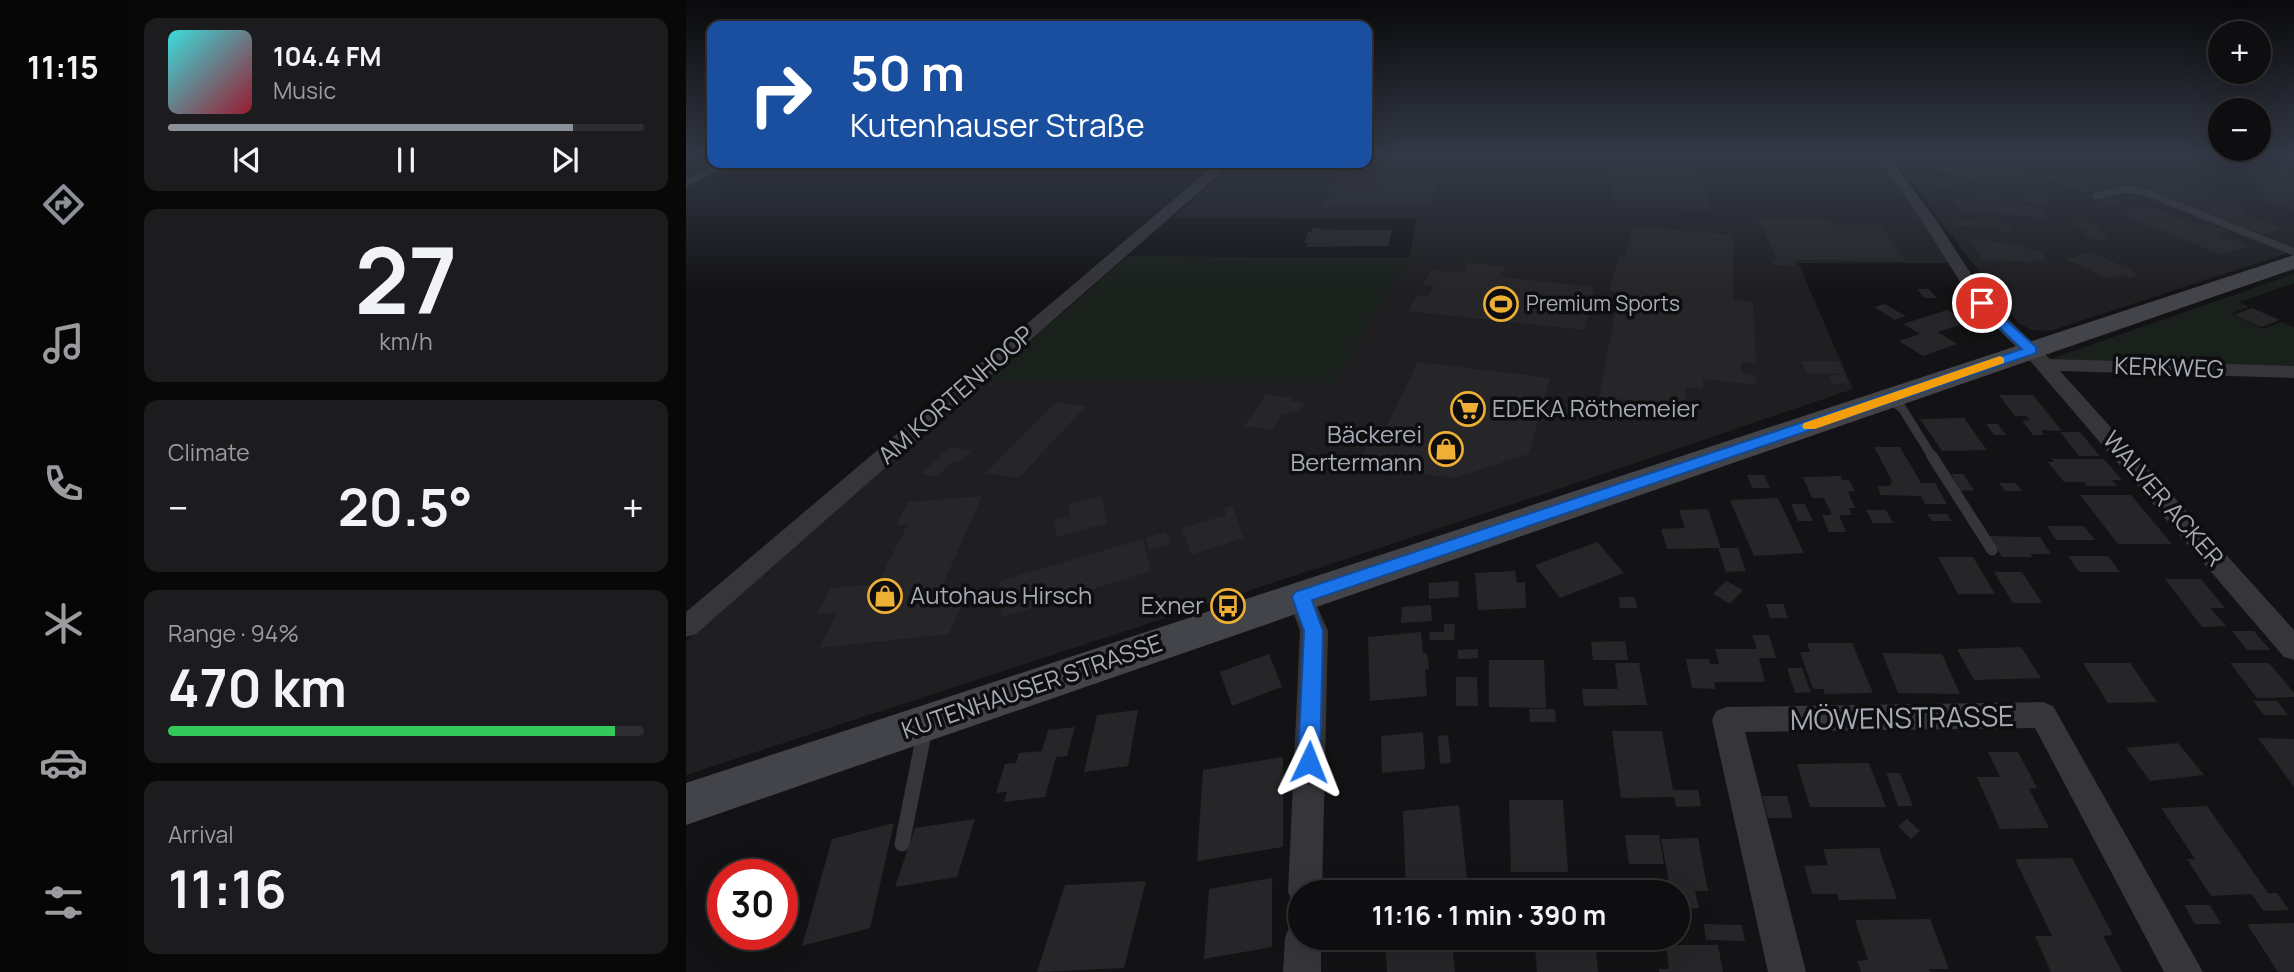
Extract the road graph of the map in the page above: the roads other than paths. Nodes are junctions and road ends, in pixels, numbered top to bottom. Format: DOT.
graph roads {
  1 [pos="1182,200"];
  2 [pos="1915,200"];
  3 [pos="2166,200"];
  4 [pos="2294,252"];
  5 [pos="2294,262"];
  6 [pos="2038,358"];
  7 [pos="2294,372"];
  8 [pos="1888,398"];
  9 [pos="1992,550"];
  10 [pos="1301,597"];
  11 [pos="686,627"];
  12 [pos="2294,649"];
  13 [pos="927,723"];
  14 [pos="686,804"];
  15 [pos="902,844"];
  16 [pos="1305,880"];
  17 [pos="1303,950"];
  18 [pos="1302,972"];
  19 [pos="1787,972"];
  20 [pos="2184,972"];
  1 -- 11 [label="street, AM KORTENHOOP"];
  2 -- 6 [label="street"];
  3 -- 4 [label="lane"];
  5 -- 6 [label="street, KUTENHAUSER STRASSE"];
  6 -- 7 [label="street, KERKWEG"];
  6 -- 8 [label="street, KUTENHAUSER STRASSE"];
  6 -- 12 [label="street, WALVER ACKER"];
  8 -- 9 [label="lane"];
  8 -- 10 [label="street, KUTENHAUSER STRASSE"];
  10 -- 13 [label="street, KUTENHAUSER STRASSE"];
  10 -- 16 [label="street"];
  13 -- 14 [label="street, KUTENHAUSER STRASSE"];
  13 -- 15 [label="lane"];
  17 -- 18 [label="street"];
  19 -- 20 [label="street, MÖWENSTRASSE"];
}
